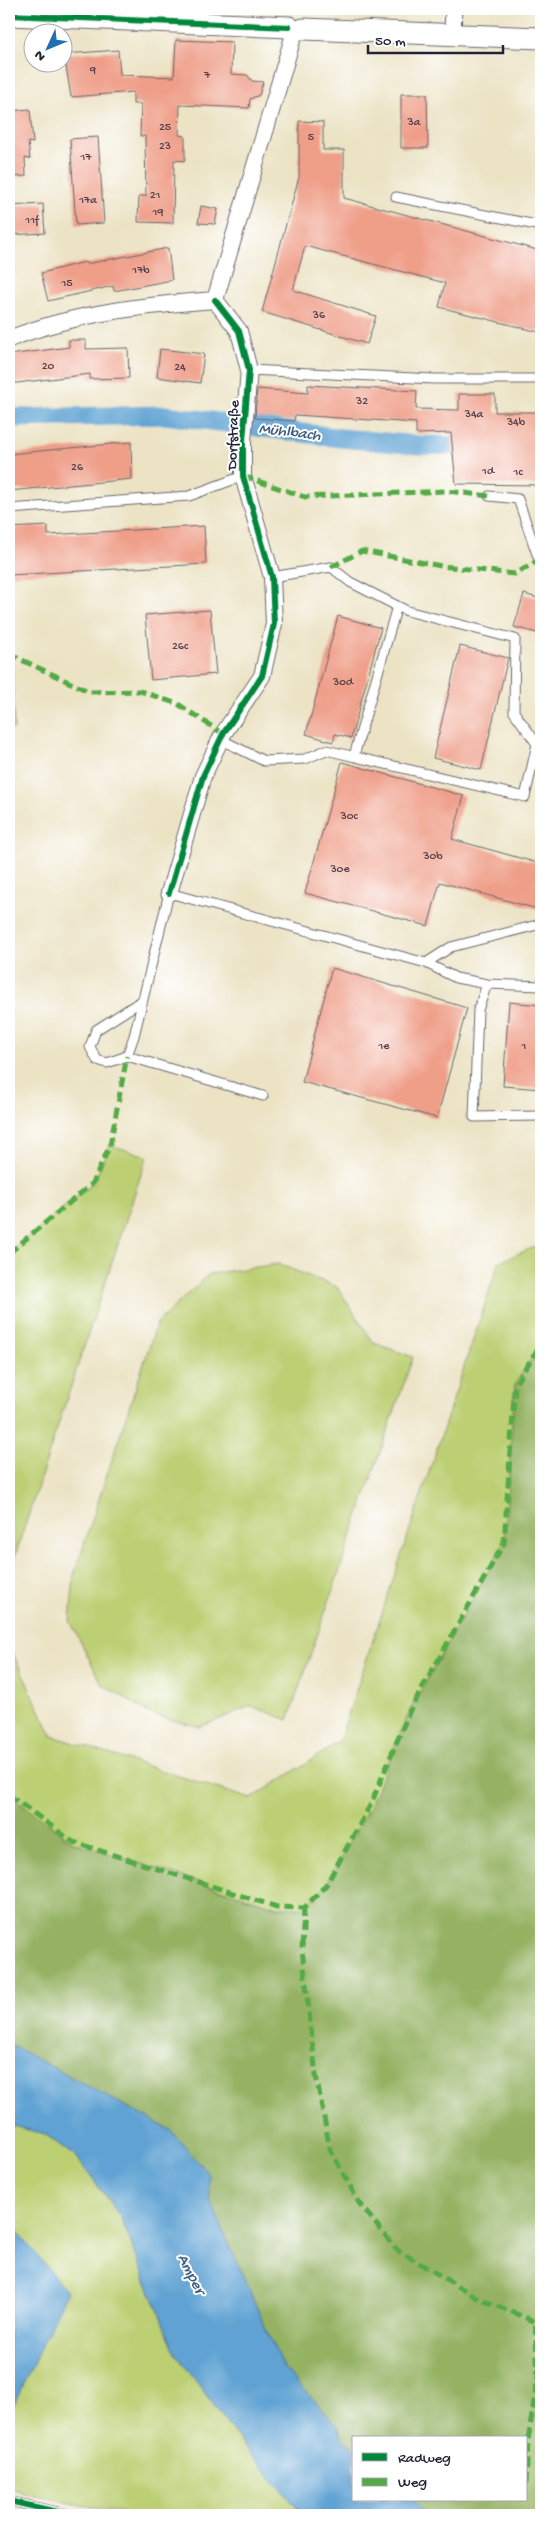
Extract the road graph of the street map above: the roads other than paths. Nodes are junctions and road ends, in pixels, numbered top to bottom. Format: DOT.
graph roads {
  1 [pos="453,9"];
  2 [pos="47,12"];
  3 [pos="9,15"];
  4 [pos="296,30"];
  5 [pos="453,33"];
  6 [pos="541,38"];
  7 [pos="396,197"];
  8 [pos="541,226"];
  9 [pos="215,300"];
  10 [pos="9,339"];
  11 [pos="249,370"];
  12 [pos="541,379"];
  13 [pos="243,476"];
  14 [pos="489,496"];
  15 [pos="9,509"];
  16 [pos="541,560"];
  17 [pos="272,577"];
  18 [pos="397,606"];
  19 [pos="220,739"];
  20 [pos="539,744"];
  21 [pos="354,756"];
  22 [pos="169,893"];
  23 [pos="541,924"];
  24 [pos="426,963"];
  25 [pos="487,984"];
  26 [pos="541,986"];
  27 [pos="143,1000"];
  28 [pos="127,1056"];
  29 [pos="263,1096"];
  30 [pos="541,1116"];
  31 [pos="9,2501"];
  32 [pos="71,2515"];
  1 -- 5 [label="street"];
  2 -- 3 [label="street"];
  2 -- 4 [label="street"];
  4 -- 5 [label="street"];
  4 -- 9 [label="street"];
  5 -- 6 [label="street"];
  7 -- 8 [label="lane"];
  9 -- 10 [label="street"];
  9 -- 11 [label="street, Dorfstraße"];
  11 -- 12 [label="lane"];
  11 -- 13 [label="street, Dorfstraße"];
  13 -- 15 [label="lane"];
  13 -- 17 [label="street, Dorfstraße"];
  14 -- 16 [label="lane"];
  17 -- 18 [label="lane"];
  17 -- 19 [label="street, Dorfstraße"];
  18 -- 20 [label="lane"];
  18 -- 21 [label="lane"];
  19 -- 21 [label="lane"];
  19 -- 22 [label="street, Dorfstraße"];
  20 -- 21 [label="lane"];
  22 -- 24 [label="lane"];
  22 -- 27 [label="lane"];
  23 -- 24 [label="lane"];
  24 -- 25 [label="lane"];
  25 -- 26 [label="lane"];
  25 -- 30 [label="lane"];
  27 -- 28 [label="lane"];
  27 -- 28 [label="lane"];
  28 -- 29 [label="lane"];
  31 -- 32 [label="lane"];
}
